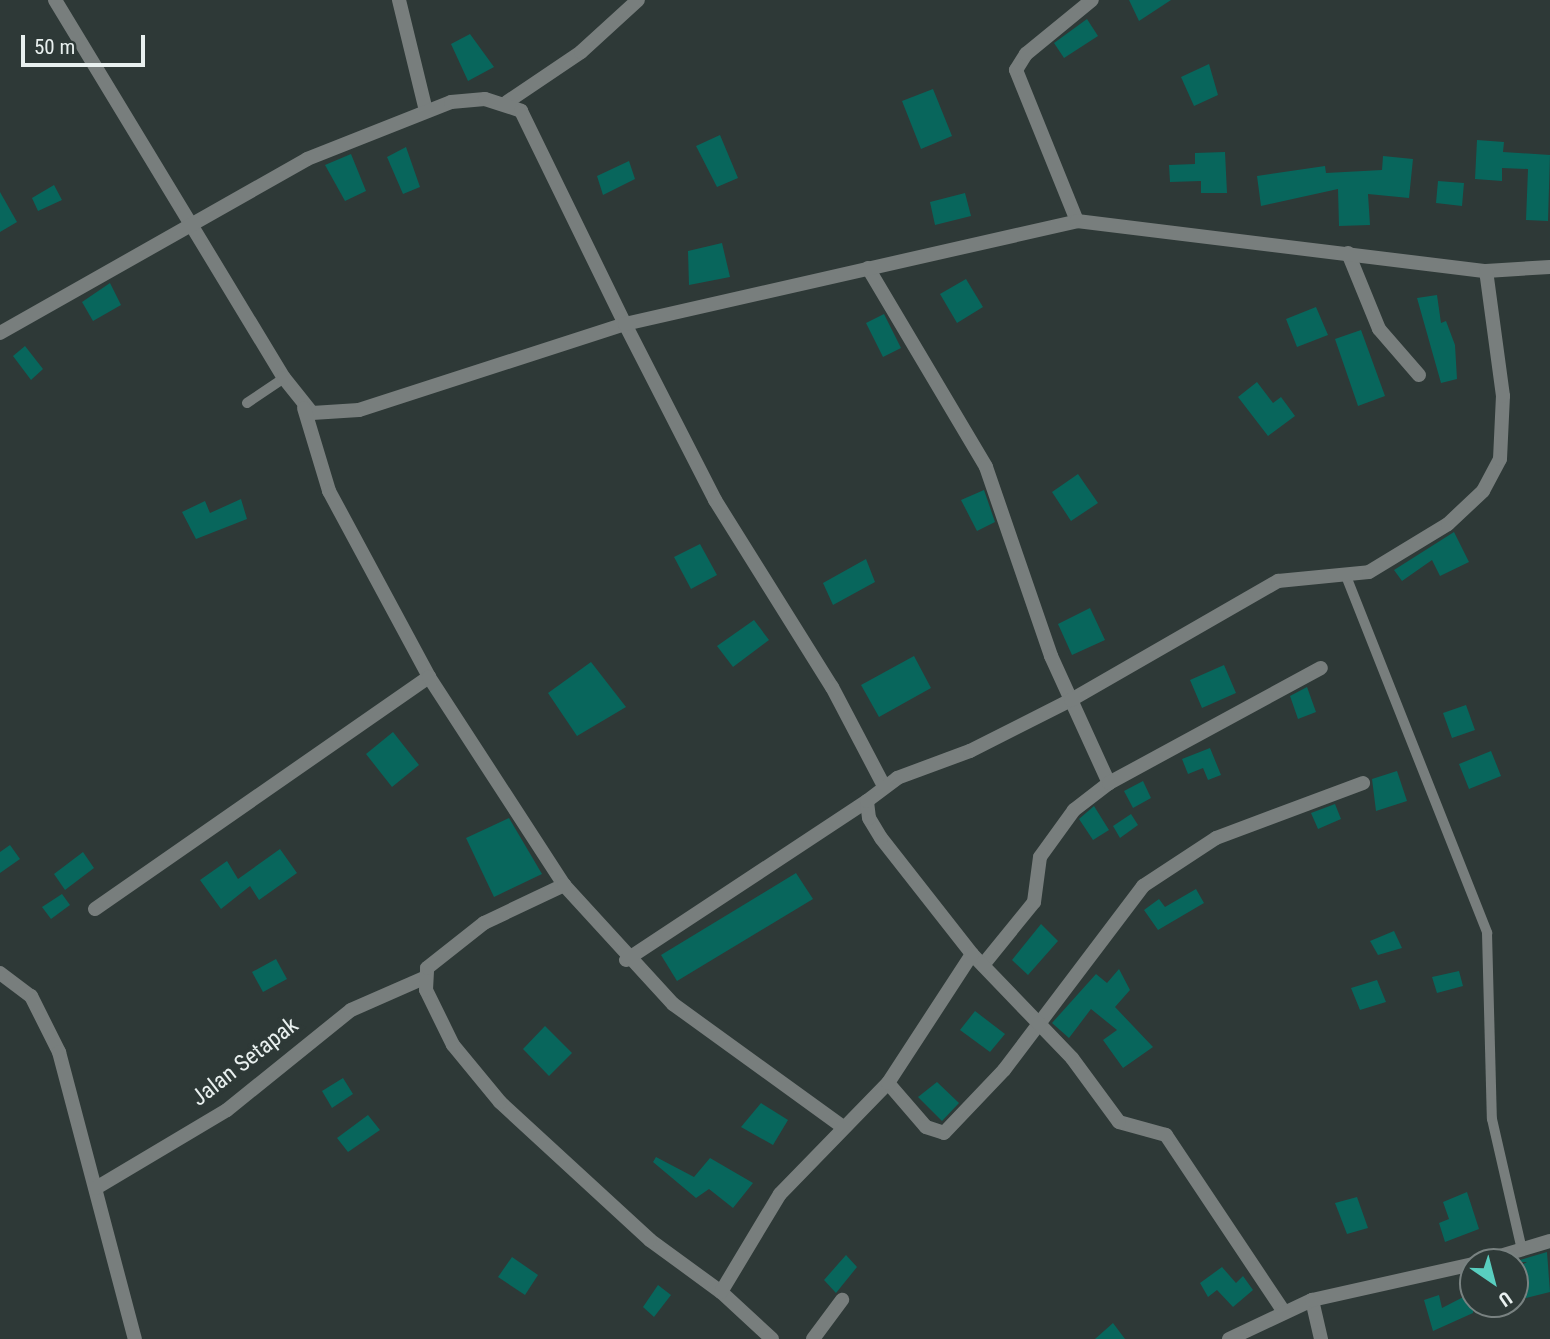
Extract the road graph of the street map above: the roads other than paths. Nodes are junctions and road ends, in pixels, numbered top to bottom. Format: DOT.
graph roads {
  1 [pos="55,0"];
  2 [pos="399,0"];
  3 [pos="638,0"];
  4 [pos="1092,0"];
  5 [pos="507,102"];
  6 [pos="426,111"];
  7 [pos="1077,221"];
  8 [pos="194,223"];
  9 [pos="1348,253"];
  10 [pos="1550,267"];
  11 [pos="868,268"];
  12 [pos="1486,271"];
  13 [pos="625,324"];
  14 [pos="0,333"];
  15 [pos="1419,375"];
  16 [pos="284,378"];
  17 [pos="247,403"];
  18 [pos="304,408"];
  19 [pos="328,416"];
  20 [pos="309,428"];
  21 [pos="1346,576"];
  22 [pos="1321,667"];
  23 [pos="429,677"];
  24 [pos="1071,700"];
  25 [pos="1109,783"];
  26 [pos="1363,783"];
  27 [pos="884,786"];
  28 [pos="867,801"];
  29 [pos="564,885"];
  30 [pos="95,909"];
  31 [pos="626,960"];
  32 [pos="978,960"];
  33 [pos="0,973"];
  34 [pos="424,978"];
  35 [pos="1039,1022"];
  36 [pos="888,1083"];
  37 [pos="840,1125"];
  38 [pos="96,1188"];
  39 [pos="1550,1241"];
  40 [pos="1522,1248"];
  41 [pos="1528,1248"];
  42 [pos="1459,1267"];
  43 [pos="721,1292"];
  44 [pos="842,1300"];
  45 [pos="1312,1300"];
  46 [pos="1284,1312"];
  47 [pos="135,1339"];
  48 [pos="772,1339"];
  49 [pos="813,1339"];
  50 [pos="1229,1339"];
  51 [pos="1321,1339"];
  1 -- 8 [label="street"];
  2 -- 6 [label="street"];
  3 -- 5 [label="street"];
  4 -- 7 [label="street"];
  5 -- 6 [label="street"];
  5 -- 13 [label="street"];
  6 -- 8 [label="street"];
  7 -- 9 [label="street"];
  7 -- 11 [label="street"];
  8 -- 14 [label="street"];
  8 -- 16 [label="street"];
  9 -- 12 [label="street"];
  9 -- 15 [label="street"];
  10 -- 12 [label="street"];
  11 -- 13 [label="street"];
  11 -- 24 [label="street"];
  12 -- 21 [label="street"];
  13 -- 19 [label="street"];
  13 -- 27 [label="street"];
  16 -- 17 [label="lane"];
  16 -- 18 [label="street"];
  18 -- 19 [label="street"];
  18 -- 20 [label="street"];
  19 -- 20 [label="street"];
  20 -- 23 [label="street"];
  21 -- 24 [label="street"];
  21 -- 40 [label="lane"];
  22 -- 25 [label="street"];
  23 -- 29 [label="street"];
  23 -- 30 [label="street"];
  24 -- 25 [label="street"];
  24 -- 27 [label="street"];
  25 -- 32 [label="street"];
  26 -- 35 [label="street"];
  27 -- 28 [label="street"];
  28 -- 31 [label="street"];
  28 -- 32 [label="street"];
  29 -- 31 [label="street"];
  29 -- 34 [label="street"];
  31 -- 37 [label="street"];
  32 -- 35 [label="street"];
  32 -- 36 [label="street"];
  33 -- 38 [label="street"];
  34 -- 38 [label="street, Jalan Setapak"];
  34 -- 43 [label="street"];
  35 -- 36 [label="street"];
  35 -- 46 [label="street"];
  36 -- 37 [label="street"];
  37 -- 43 [label="street"];
  38 -- 47 [label="street"];
  39 -- 41 [label="street"];
  42 -- 45 [label="street"];
  43 -- 48 [label="street"];
  44 -- 49 [label="street"];
  45 -- 46 [label="street"];
  45 -- 51 [label="street"];
  46 -- 50 [label="street"];
}
